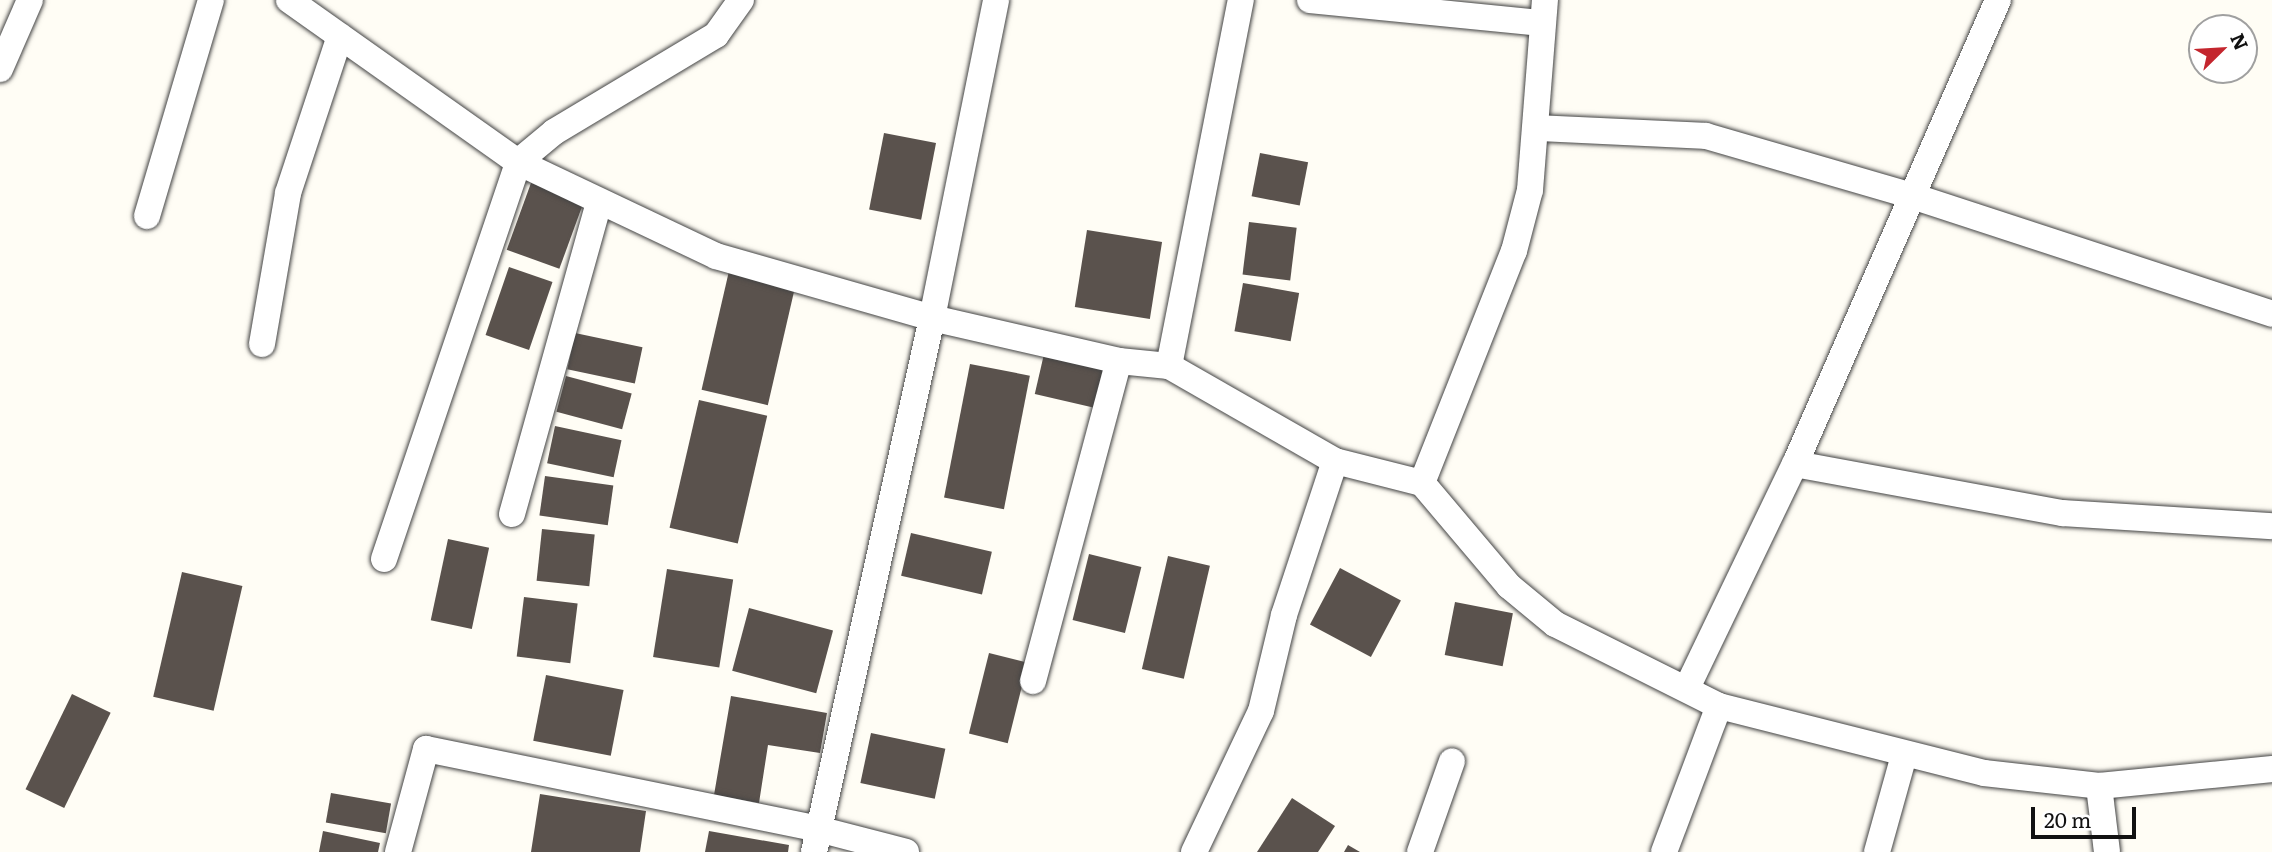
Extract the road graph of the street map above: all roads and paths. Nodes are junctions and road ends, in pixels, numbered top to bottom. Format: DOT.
graph roads {
  1 [pos="30,0"];
  2 [pos="211,0"];
  3 [pos="289,0"];
  4 [pos="741,0"];
  5 [pos="996,0"];
  6 [pos="1241,0"];
  7 [pos="1310,0"];
  8 [pos="1998,0"];
  9 [pos="1544,11"];
  10 [pos="340,36"];
  11 [pos="0,69"];
  12 [pos="1537,128"];
  13 [pos="518,162"];
  14 [pos="1912,196"];
  15 [pos="598,203"];
  16 [pos="146,216"];
  17 [pos="2272,314"];
  18 [pos="932,318"];
  19 [pos="262,344"];
  20 [pos="1119,361"];
  21 [pos="1170,366"];
  22 [pos="1335,461"];
  23 [pos="1795,464"];
  24 [pos="1422,483"];
  25 [pos="512,514"];
  26 [pos="2272,526"];
  27 [pos="384,559"];
  28 [pos="1032,681"];
  29 [pos="1687,688"];
  30 [pos="1719,706"];
  31 [pos="1904,755"];
  32 [pos="1452,761"];
  33 [pos="2272,769"];
  34 [pos="2099,786"];
  35 [pos="816,840"];
  36 [pos="398,852"];
  37 [pos="906,852"];
  38 [pos="1194,852"];
  39 [pos="1420,852"];
  40 [pos="1664,852"];
  41 [pos="1877,852"];
  42 [pos="2106,852"];
  1 -- 11 [label="street"];
  2 -- 16 [label="street"];
  3 -- 10 [label="street"];
  4 -- 13 [label="street"];
  5 -- 18 [label="street"];
  6 -- 21 [label="street"];
  7 -- 9 [label="street"];
  8 -- 14 [label="street"];
  9 -- 12 [label="street"];
  10 -- 13 [label="street"];
  10 -- 19 [label="street"];
  12 -- 14 [label="street"];
  12 -- 24 [label="street"];
  13 -- 15 [label="street"];
  13 -- 27 [label="street"];
  14 -- 17 [label="street"];
  14 -- 23 [label="street"];
  15 -- 18 [label="street"];
  15 -- 25 [label="street"];
  18 -- 20 [label="street"];
  18 -- 35 [label="street"];
  20 -- 21 [label="street"];
  20 -- 28 [label="street"];
  21 -- 22 [label="street"];
  22 -- 24 [label="street"];
  22 -- 38 [label="street"];
  23 -- 26 [label="street"];
  23 -- 29 [label="street"];
  24 -- 29 [label="street"];
  29 -- 30 [label="street"];
  30 -- 31 [label="street"];
  30 -- 40 [label="street"];
  31 -- 34 [label="street"];
  31 -- 41 [label="street"];
  32 -- 39 [label="street"];
  33 -- 34 [label="street"];
  34 -- 42 [label="street"];
  35 -- 36 [label="street"];
  35 -- 37 [label="street"];
}
